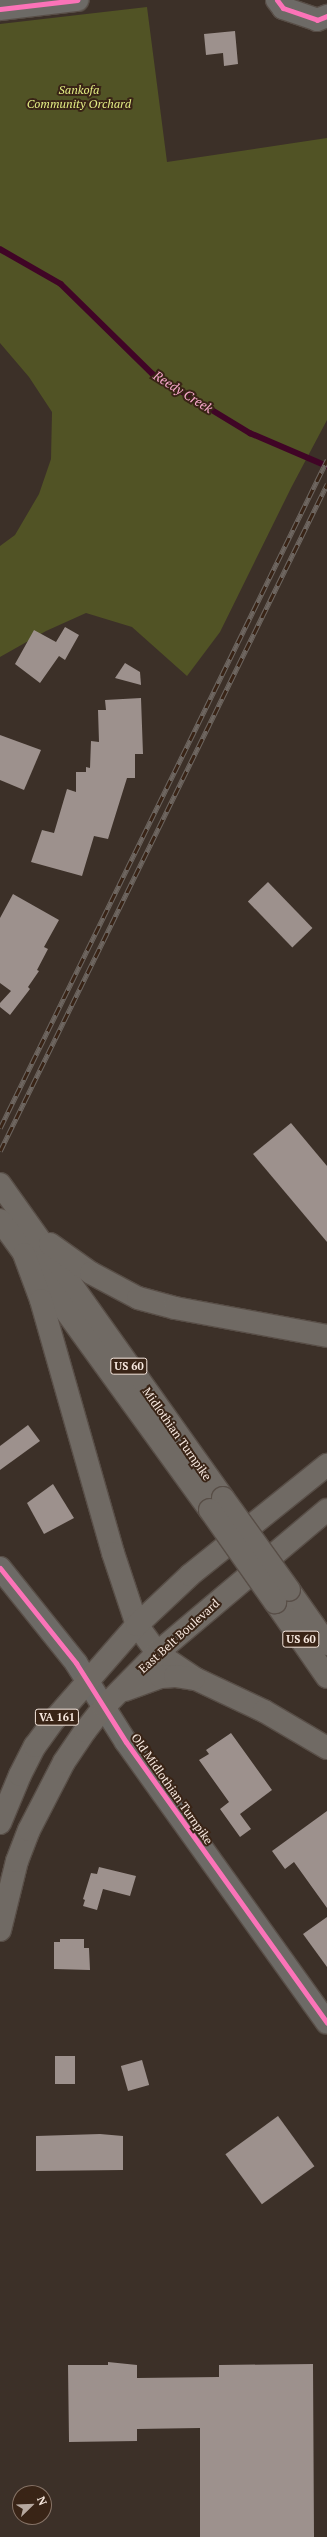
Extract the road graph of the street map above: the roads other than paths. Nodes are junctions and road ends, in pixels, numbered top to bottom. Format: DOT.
graph roads {
  1 [pos="77,0"];
  2 [pos="277,0"];
  3 [pos="0,10"];
  4 [pos="322,18"];
  5 [pos="0,1184"];
  6 [pos="7,1218"];
  7 [pos="36,1234"];
  8 [pos="24,1254"];
  9 [pos="327,1336"];
  10 [pos="325,1471"];
  11 [pos="216,1504"];
  12 [pos="327,1510"];
  13 [pos="0,1568"];
  14 [pos="282,1596"];
  15 [pos="137,1625"];
  16 [pos="327,1644"];
  17 [pos="157,1653"];
  18 [pos="327,1677"];
  19 [pos="196,1679"];
  20 [pos="88,1681"];
  21 [pos="111,1700"];
  22 [pos="327,1748"];
  23 [pos="0,1823"];
  24 [pos="2,1909"];
  25 [pos="0,1930"];
  26 [pos="327,2023"];
  1 -- 3 [label="street"];
  2 -- 4 [label="street"];
  5 -- 6 [label="main road, Midlothian Turnpike / US 60"];
  6 -- 7 [label="main road, Midlothian Turnpike / US 60"];
  6 -- 8 [label="main road, Midlothian Turnpike / US 60"];
  7 -- 9 [label="main road"];
  7 -- 11 [label="main road, Midlothian Turnpike / US 60"];
  8 -- 11 [label="main road, Midlothian Turnpike / US 60"];
  8 -- 15 [label="main road"];
  10 -- 15 [label="main road, VA 161"];
  11 -- 14 [label="main road, Midlothian Turnpike / US 60, bridge"];
  12 -- 17 [label="main road, East Belt Boulevard / VA 161"];
  13 -- 20 [label="street, Old Midlothian Turnpike"];
  14 -- 16 [label="main road, Midlothian Turnpike / US 60"];
  14 -- 18 [label="main road, Midlothian Turnpike / US 60"];
  15 -- 17 [label="main road"];
  15 -- 20 [label="main road, VA 161"];
  17 -- 19 [label="main road"];
  17 -- 21 [label="main road, East Belt Boulevard / VA 161"];
  19 -- 21 [label="main road"];
  19 -- 22 [label="main road"];
  20 -- 21 [label="street, Old Midlothian Turnpike"];
  20 -- 23 [label="main road, VA 161"];
  21 -- 24 [label="main road, East Belt Boulevard / VA 161"];
  21 -- 26 [label="street, Old Midlothian Turnpike"];
  24 -- 25 [label="main road, East Belt Boulevard / VA 161"];
}
